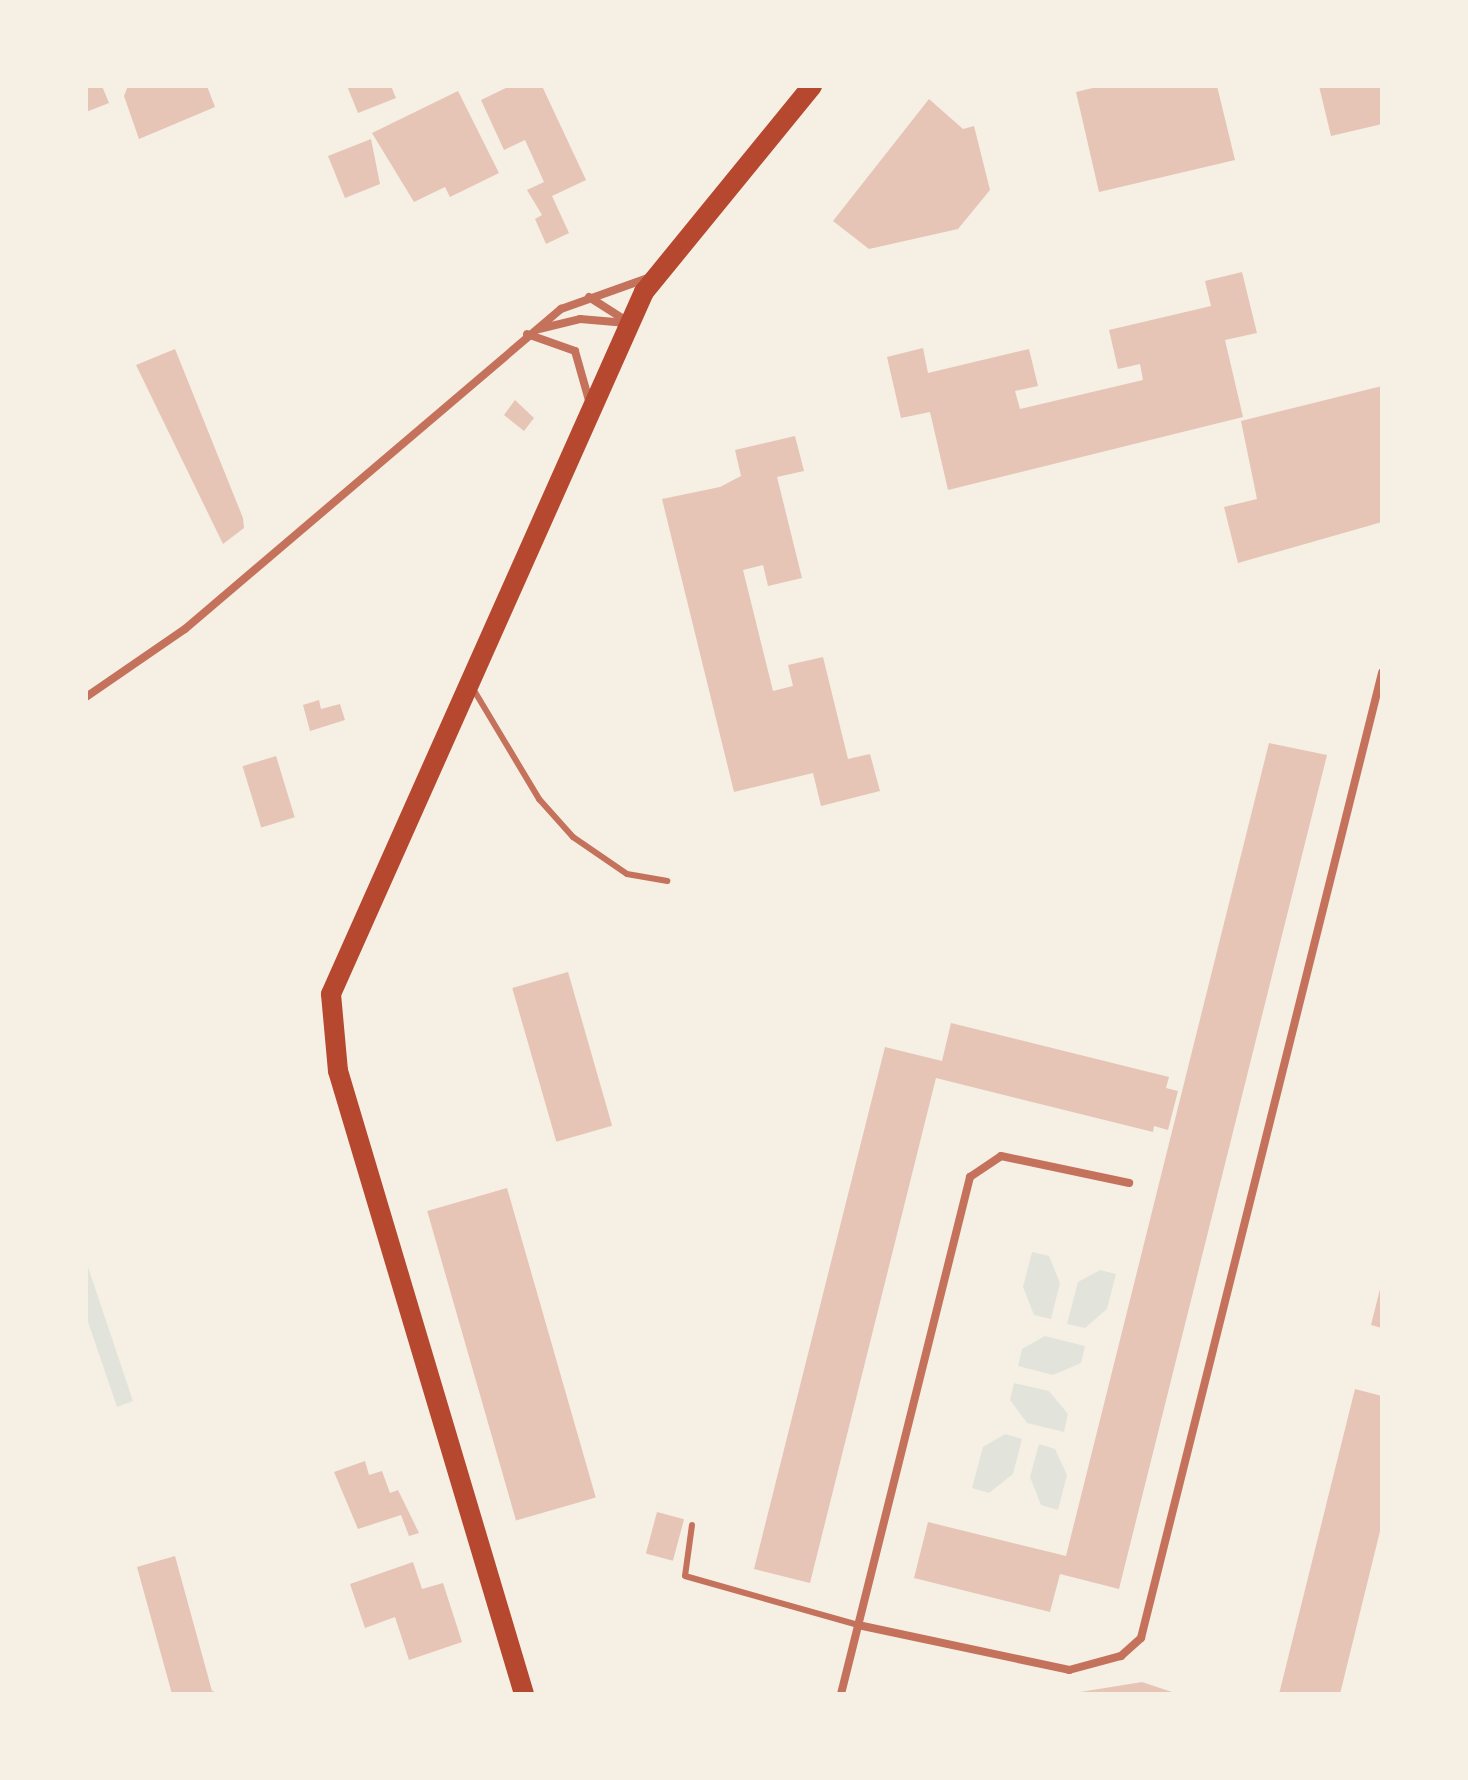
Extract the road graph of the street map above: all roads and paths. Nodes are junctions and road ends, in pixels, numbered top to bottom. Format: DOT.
graph roads {
  1 [pos="812,86"];
  2 [pos="655,276"];
  3 [pos="589,297"];
  4 [pos="630,323"];
  5 [pos="527,334"];
  6 [pos="591,412"];
  7 [pos="1382,673"];
  8 [pos="470,684"];
  9 [pos="86,697"];
  10 [pos="667,881"];
  11 [pos="1129,1183"];
  12 [pos="692,1525"];
  13 [pos="858,1625"];
  14 [pos="524,1694"];
  15 [pos="841,1694"];
  1 -- 2 [label="main road"];
  2 -- 3 [label="street"];
  2 -- 4 [label="main road"];
  3 -- 4 [label="street"];
  3 -- 5 [label="street"];
  4 -- 5 [label="street"];
  4 -- 6 [label="main road"];
  5 -- 6 [label="street"];
  5 -- 9 [label="street"];
  6 -- 8 [label="main road"];
  7 -- 13 [label="street"];
  8 -- 10 [label="lane"];
  8 -- 14 [label="main road"];
  11 -- 13 [label="street"];
  12 -- 13 [label="lane"];
  13 -- 15 [label="street"];
}
